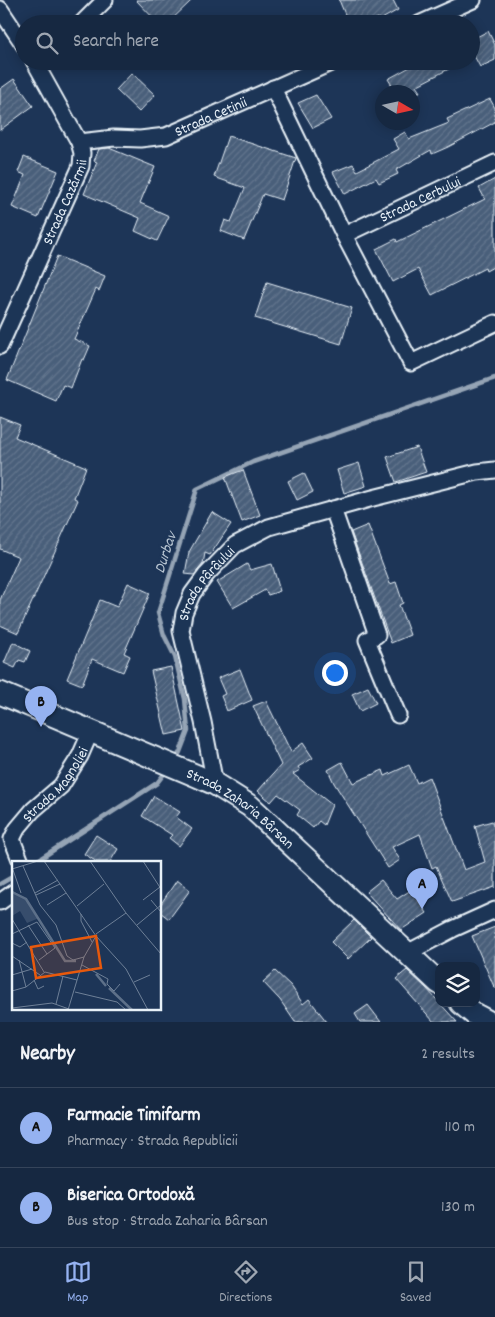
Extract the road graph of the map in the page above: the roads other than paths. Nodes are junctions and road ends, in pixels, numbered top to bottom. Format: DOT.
graph roads {
  1 [pos="105,0"];
  2 [pos="473,0"];
  3 [pos="0,9"];
  4 [pos="90,15"];
  5 [pos="439,15"];
  6 [pos="15,32"];
  7 [pos="43,70"];
  8 [pos="315,70"];
  9 [pos="274,88"];
  10 [pos="79,142"];
  11 [pos="495,163"];
  12 [pos="344,235"];
  13 [pos="495,323"];
  14 [pos="0,346"];
  15 [pos="495,470"];
  16 [pos="333,509"];
  17 [pos="0,693"];
  18 [pos="398,715"];
  19 [pos="91,731"];
  20 [pos="206,780"];
  21 [pos="20,860"];
  22 [pos="12,893"];
  23 [pos="0,902"];
  24 [pos="495,910"];
  25 [pos="407,953"];
  26 [pos="435,980"];
  27 [pos="466,1007"];
  28 [pos="489,1022"];
  1 -- 4 [label="street"];
  2 -- 5 [label="street"];
  3 -- 6 [label="street"];
  7 -- 10 [label="street, Strada Cazărmii"];
  8 -- 9 [label="street, Strada Cetinii"];
  9 -- 10 [label="street, Strada Cetinii"];
  9 -- 12 [label="street"];
  10 -- 14 [label="street, Strada Cazărmii"];
  11 -- 12 [label="street, Strada Cerbului"];
  12 -- 13 [label="street"];
  15 -- 16 [label="street, Strada Pârâului"];
  16 -- 18 [label="street"];
  16 -- 20 [label="street, Strada Pârâului"];
  17 -- 19 [label="main road, Strada Zaharia Bârsan"];
  19 -- 20 [label="main road, Strada Zaharia Bârsan"];
  19 -- 21 [label="street, Strada Magnoliei"];
  20 -- 25 [label="main road, Strada Zaharia Bârsan"];
  22 -- 23 [label="street"];
  24 -- 25 [label="street"];
  25 -- 26 [label="main road, Strada Zaharia Bârsan"];
  27 -- 28 [label="main road"];
}
